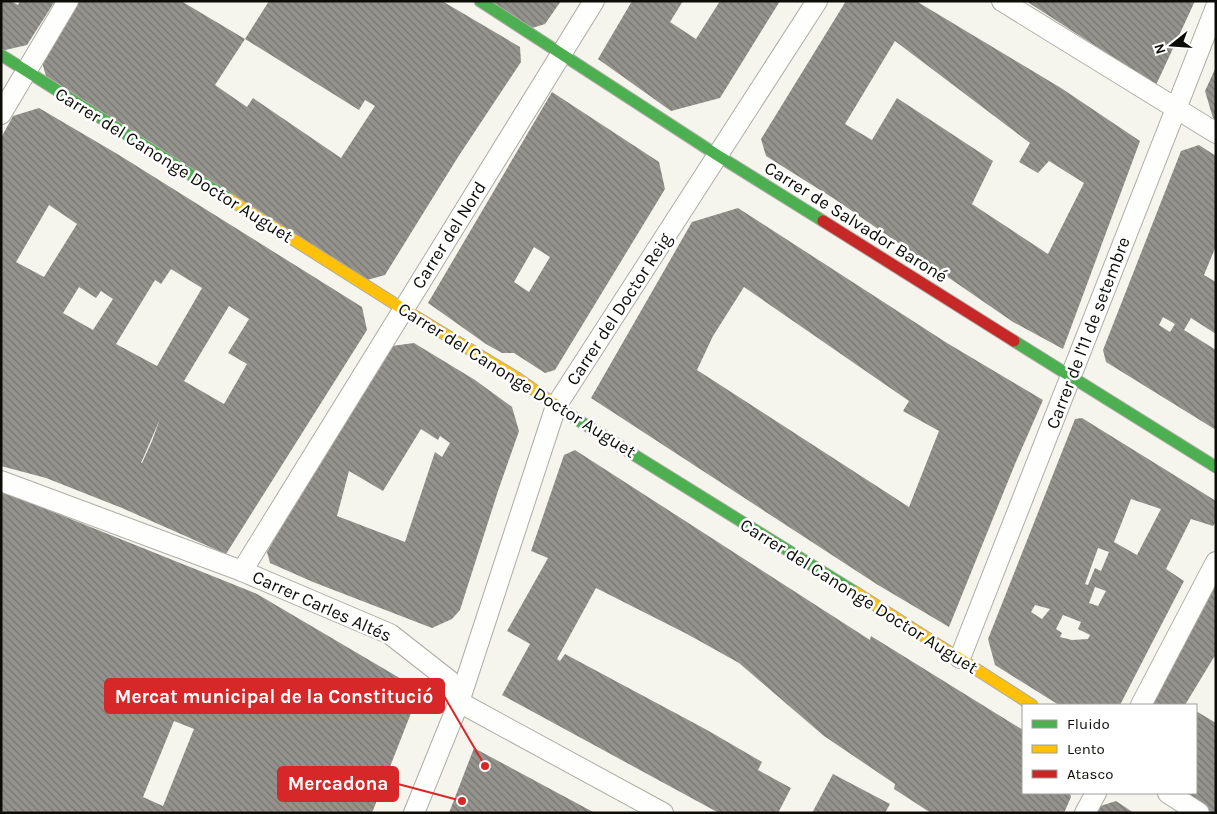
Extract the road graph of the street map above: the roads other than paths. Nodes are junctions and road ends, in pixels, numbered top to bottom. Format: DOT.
graph roads {
  1 [pos="68,1"];
  2 [pos="480,1"];
  3 [pos="594,1"];
  4 [pos="817,1"];
  5 [pos="1002,1"];
  6 [pos="1216,6"];
  7 [pos="562,54"];
  8 [pos="1,55"];
  9 [pos="27,72"];
  10 [pos="1176,108"];
  11 [pos="1,114"];
  12 [pos="1216,133"];
  13 [pos="717,155"];
  14 [pos="403,309"];
  15 [pos="1071,378"];
  16 [pos="556,406"];
  17 [pos="1216,468"];
  18 [pos="1,481"];
  19 [pos="1216,562"];
  20 [pos="242,571"];
  21 [pos="960,658"];
  22 [pos="460,702"];
  23 [pos="1030,704"];
  24 [pos="1142,704"];
  25 [pos="1095,794"];
  26 [pos="1170,794"];
  27 [pos="414,813"];
  28 [pos="663,813"];
  29 [pos="1085,813"];
  30 [pos="1199,813"];
  1 -- 9 [label="street"];
  2 -- 7 [label="street, Carrer de Salvador Baroné"];
  3 -- 7 [label="street, Carrer del Nord"];
  4 -- 13 [label="street, Carrer del Doctor Reig"];
  5 -- 10 [label="street"];
  6 -- 10 [label="street, Carrer de l'11 de setembre"];
  7 -- 13 [label="street, Carrer de Salvador Baroné"];
  7 -- 14 [label="street, Carrer del Nord"];
  8 -- 9 [label="street, Carrer del Canonge Doctor Auguet"];
  9 -- 11 [label="street"];
  9 -- 14 [label="street, Carrer del Canonge Doctor Auguet"];
  10 -- 12 [label="street"];
  10 -- 15 [label="street, Carrer de l'11 de setembre"];
  13 -- 15 [label="street, Carrer de Salvador Baroné"];
  13 -- 16 [label="street, Carrer del Doctor Reig"];
  14 -- 16 [label="street, Carrer del Canonge Doctor Auguet"];
  14 -- 20 [label="street, Carrer del Nord"];
  15 -- 17 [label="street, Carrer de Salvador Baroné"];
  15 -- 21 [label="street, Carrer de l'11 de setembre"];
  16 -- 21 [label="street, Carrer del Canonge Doctor Auguet"];
  16 -- 22 [label="street, Carrer del Doctor Reig"];
  18 -- 20 [label="street, Carrer Carles Altés"];
  19 -- 24 [label="street"];
  20 -- 22 [label="street, Carrer Carles Altés"];
  21 -- 23 [label="street, Carrer del Canonge Doctor Auguet"];
  22 -- 27 [label="street, Carrer del Doctor Reig"];
  22 -- 28 [label="street"];
  25 -- 29 [label="street"];
  26 -- 30 [label="street"];
}
